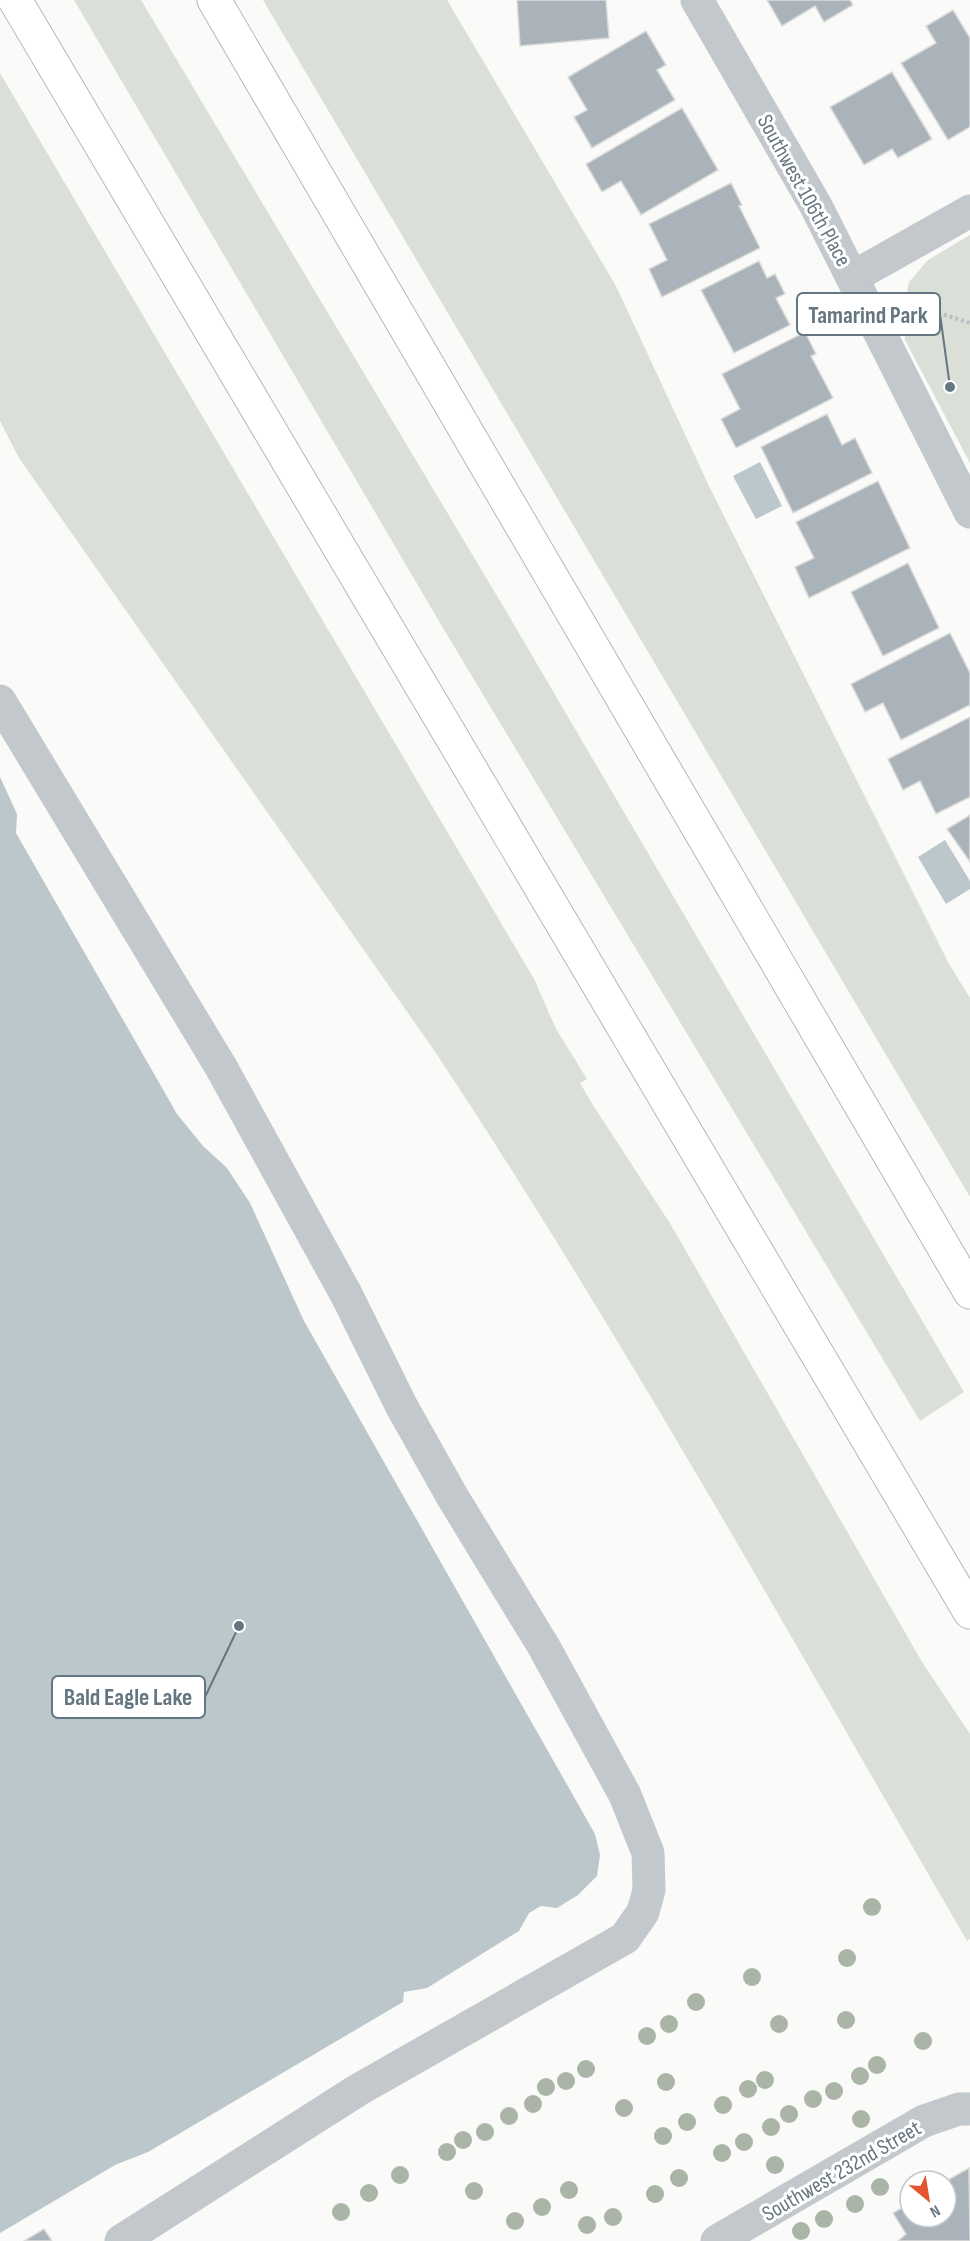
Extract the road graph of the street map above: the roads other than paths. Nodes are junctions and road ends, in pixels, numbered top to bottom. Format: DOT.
graph roads {
  1 [pos="15,0"];
  2 [pos="214,0"];
  3 [pos="697,0"];
  4 [pos="970,211"];
  5 [pos="853,277"];
  6 [pos="970,512"];
  7 [pos="0,701"];
  8 [pos="970,1292"];
  9 [pos="970,1612"];
  10 [pos="970,2109"];
  11 [pos="121,2241"];
  12 [pos="717,2241"];
  1 -- 9 [label="highway"];
  2 -- 8 [label="highway"];
  3 -- 5 [label="street, Southwest 106th Place"];
  4 -- 5 [label="street"];
  5 -- 6 [label="street, Southwest 106th Place"];
  7 -- 11 [label="street"];
  10 -- 12 [label="street, Southwest 232nd Street"];
}
